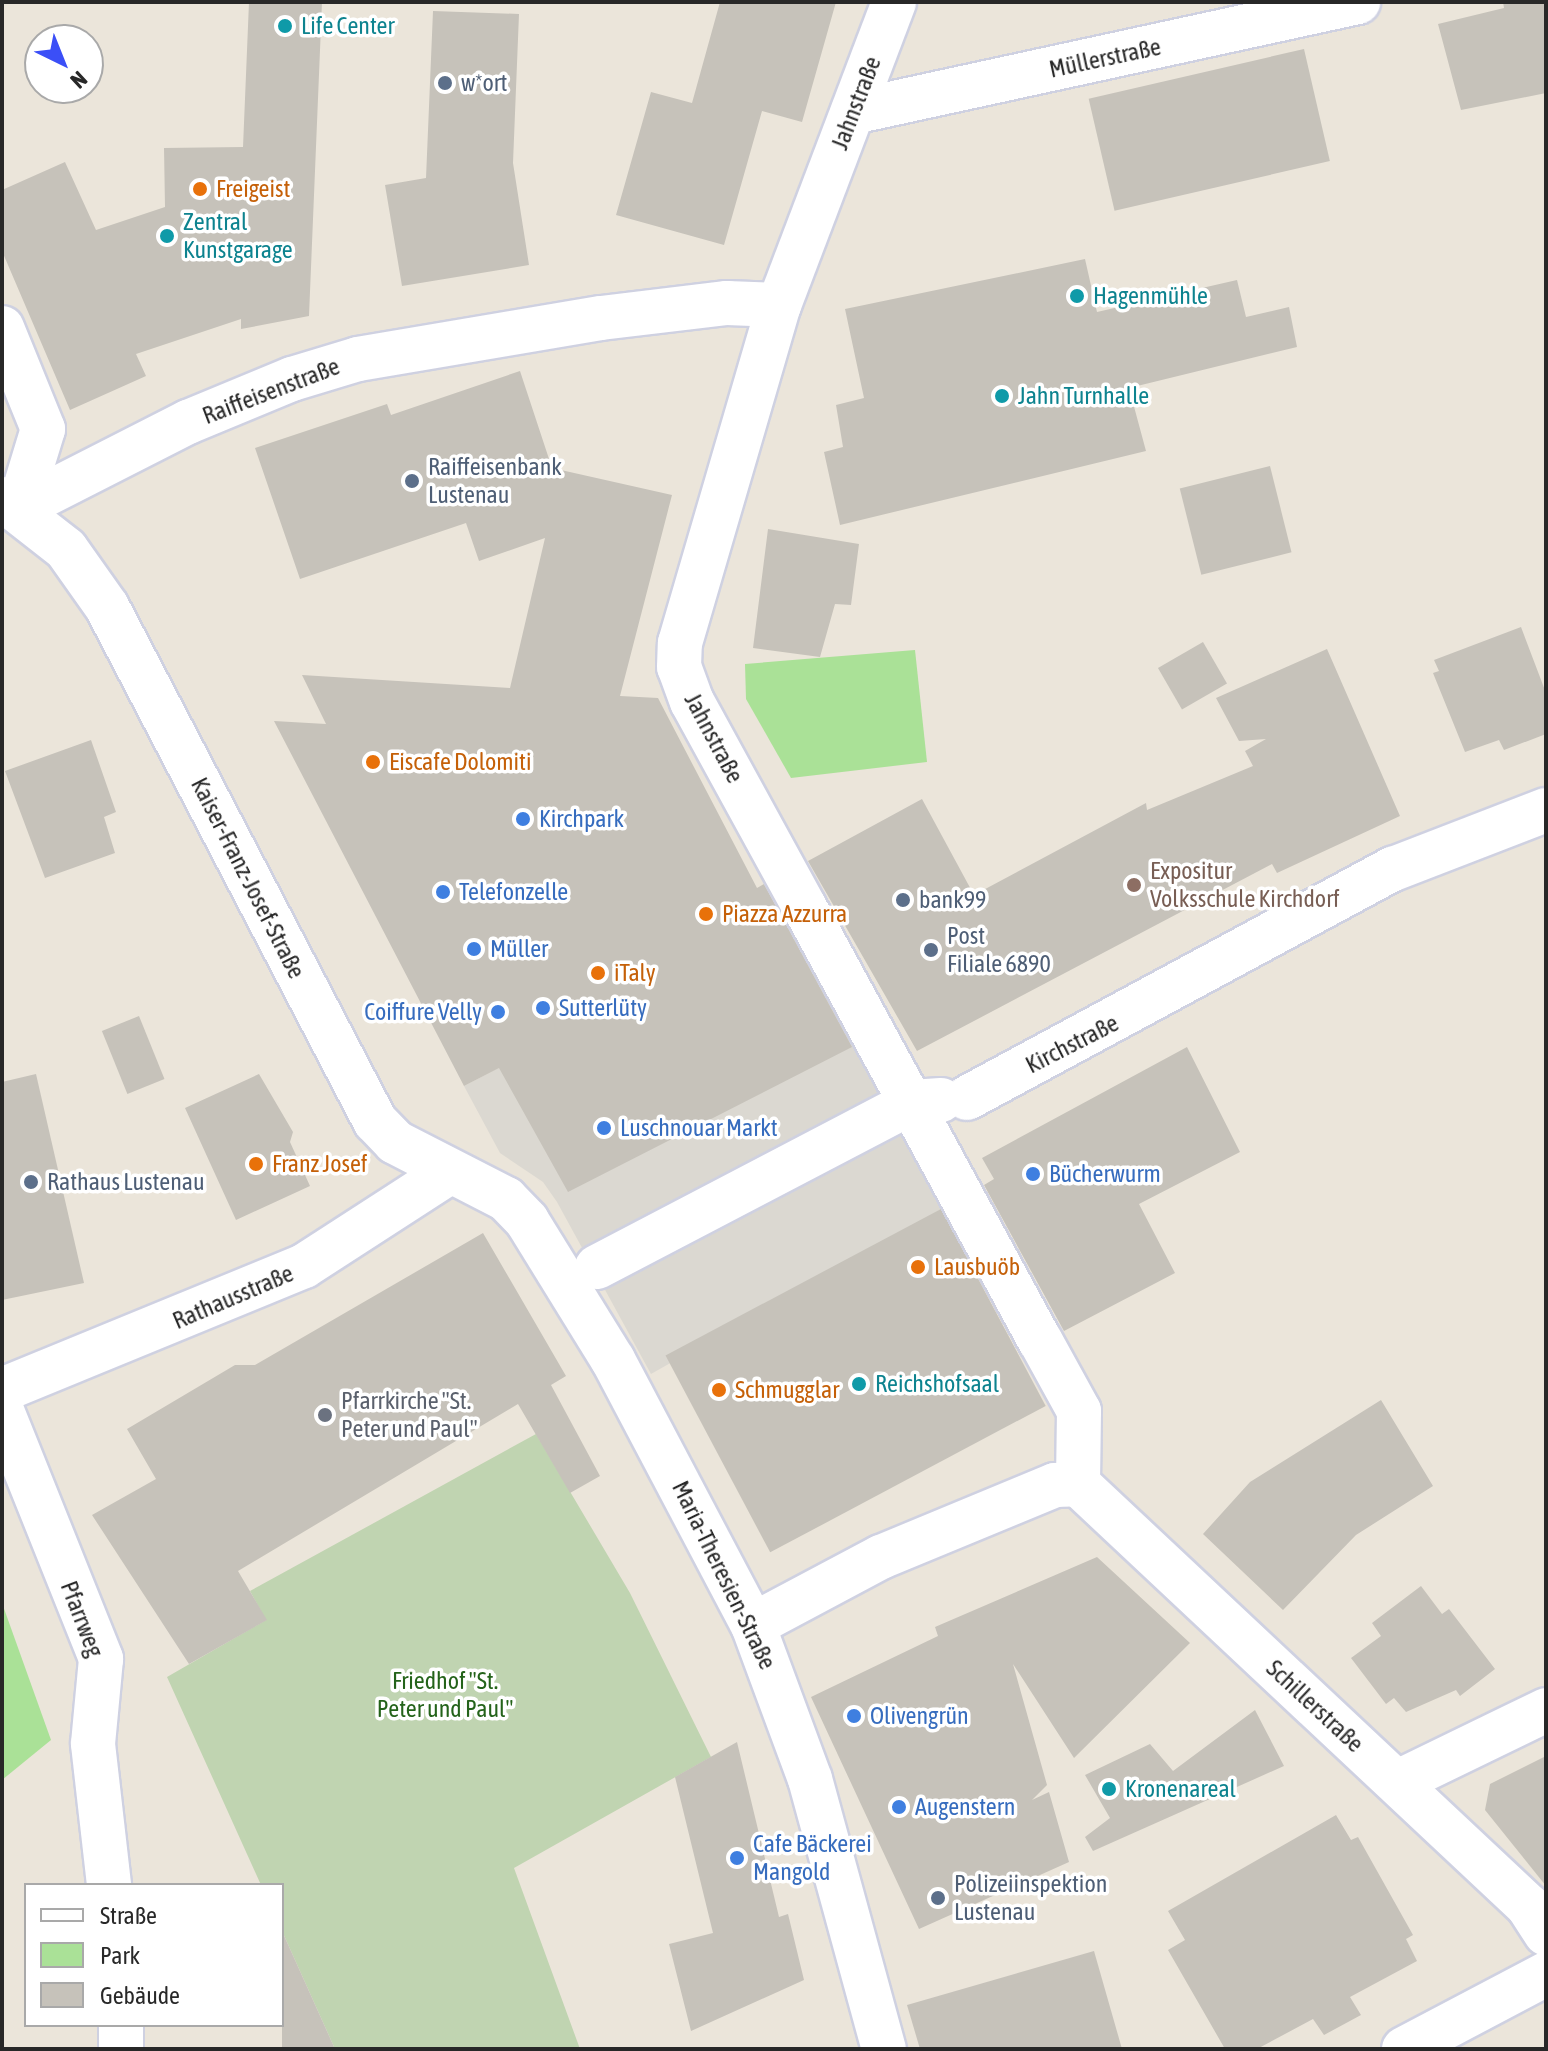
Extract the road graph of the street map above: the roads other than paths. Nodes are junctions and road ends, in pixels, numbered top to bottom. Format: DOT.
graph roads {
  1 [pos="894,2"];
  2 [pos="1358,2"];
  3 [pos="853,112"];
  4 [pos="779,305"];
  5 [pos="2,328"];
  6 [pos="10,504"];
  7 [pos="1546,810"];
  8 [pos="912,1077"];
  9 [pos="448,1173"];
  10 [pos="527,1221"];
  11 [pos="597,1267"];
  12 [pos="2,1390"];
  13 [pos="2,1411"];
  14 [pos="1078,1484"];
  15 [pos="753,1625"];
  16 [pos="1546,1710"];
  17 [pos="1398,1782"];
  18 [pos="109,1883"];
  19 [pos="1546,1934"];
  20 [pos="1546,1974"];
  21 [pos="121,2027"];
  22 [pos="121,2049"];
  23 [pos="884,2049"];
  24 [pos="1404,2049"];
  1 -- 3 [label="street, Jahnstraße"];
  2 -- 3 [label="street, Müllerstraße"];
  3 -- 4 [label="street, Jahnstraße"];
  4 -- 6 [label="street, Raiffeisenstraße"];
  4 -- 8 [label="street, Jahnstraße"];
  5 -- 6 [label="street"];
  6 -- 9 [label="street, Kaiser-Franz-Josef-Straße"];
  7 -- 8 [label="street, Kirchstraße"];
  8 -- 11 [label="street, Kirchstraße"];
  8 -- 14 [label="street, Jahnstraße"];
  9 -- 10 [label="street, Kaiser-Franz-Josef-Straße"];
  9 -- 12 [label="street, Rathausstraße"];
  10 -- 15 [label="street, Maria-Theresien-Straße"];
  13 -- 18 [label="street, Pfarrweg"];
  14 -- 15 [label="street"];
  14 -- 17 [label="street, Schillerstraße"];
  15 -- 23 [label="street, Maria-Theresien-Straße"];
  16 -- 17 [label="street"];
  17 -- 19 [label="street, Schillerstraße"];
  20 -- 24 [label="street"];
  21 -- 22 [label="street"];
}
